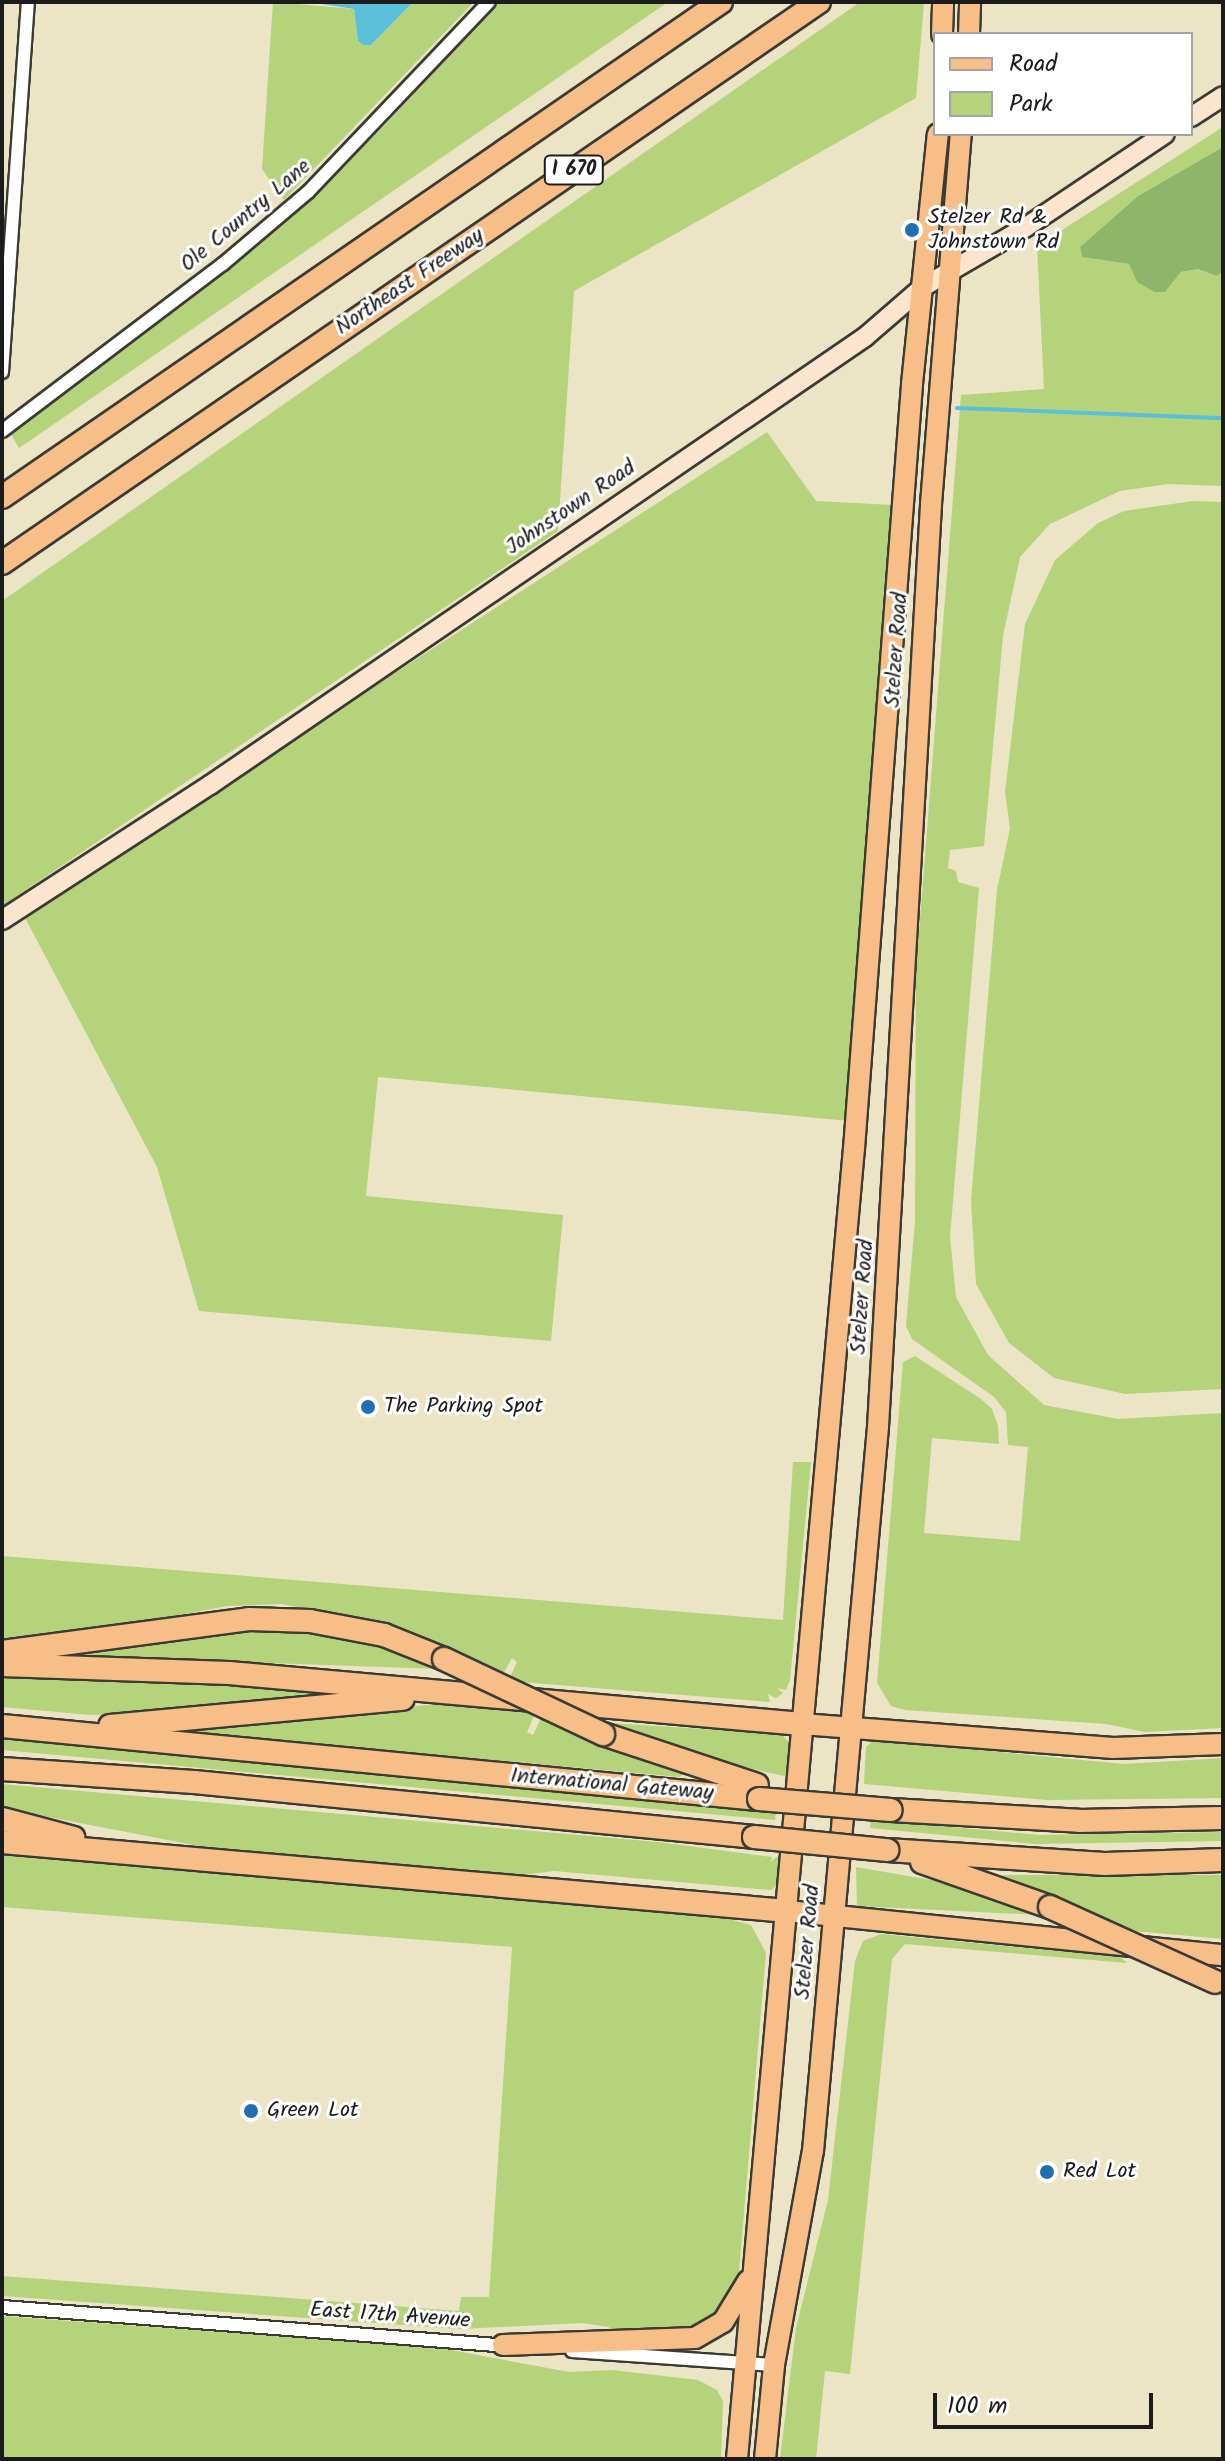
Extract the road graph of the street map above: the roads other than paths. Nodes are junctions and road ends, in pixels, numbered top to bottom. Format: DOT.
graph roads {
  1 [pos="28,2"];
  2 [pos="489,2"];
  3 [pos="721,2"];
  4 [pos="819,2"];
  5 [pos="943,2"];
  6 [pos="970,2"];
  7 [pos="942,32"];
  8 [pos="969,32"];
  9 [pos="1223,96"];
  10 [pos="1193,116"];
  11 [pos="938,136"];
  12 [pos="961,136"];
  13 [pos="1162,136"];
  14 [pos="952,273"];
  15 [pos="923,287"];
  16 [pos="2,372"];
  17 [pos="2,431"];
  18 [pos="2,497"];
  19 [pos="2,563"];
  20 [pos="2,920"];
  21 [pos="2,1652"];
  22 [pos="2,1665"];
  23 [pos="453,1695"];
  24 [pos="802,1724"];
  25 [pos="2,1726"];
  26 [pos="850,1727"];
  27 [pos="41,1730"];
  28 [pos="1223,1744"];
  29 [pos="2,1762"];
  30 [pos="2,1769"];
  31 [pos="91,1775"];
  32 [pos="758,1792"];
  33 [pos="1223,1818"];
  34 [pos="2,1819"];
  35 [pos="2,1842"];
  36 [pos="887,1850"];
  37 [pos="154,1855"];
  38 [pos="1223,1860"];
  39 [pos="787,1911"];
  40 [pos="834,1918"];
  41 [pos="1223,1955"];
  42 [pos="1219,1983"];
  43 [pos="755,2262"];
  44 [pos="2,2307"];
  45 [pos="503,2345"];
  46 [pos="745,2365"];
  47 [pos="774,2365"];
  48 [pos="737,2459"];
  49 [pos="765,2459"];
  1 -- 16 [label="street"];
  2 -- 17 [label="street, Ole Country Lane"];
  3 -- 18 [label="highway, I 670"];
  4 -- 19 [label="highway, Northeast Freeway / I 670"];
  5 -- 7 [label="main road"];
  6 -- 8 [label="main road"];
  9 -- 10 [label="main road"];
  11 -- 15 [label="main road, Stelzer Road"];
  12 -- 14 [label="main road, Stelzer Road"];
  13 -- 14 [label="main road, Johnstown Road"];
  14 -- 15 [label="main road, Johnstown Road"];
  14 -- 26 [label="main road, Stelzer Road"];
  15 -- 20 [label="main road, Johnstown Road"];
  15 -- 24 [label="main road, Stelzer Road"];
  21 -- 32 [label="highway, bridge"];
  22 -- 23 [label="highway"];
  23 -- 24 [label="highway"];
  23 -- 27 [label="highway"];
  24 -- 26 [label="main road"];
  24 -- 39 [label="main road, Stelzer Road"];
  25 -- 27 [label="highway, International Gateway"];
  26 -- 28 [label="main road"];
  26 -- 40 [label="main road, Stelzer Road"];
  27 -- 32 [label="highway, International Gateway"];
  29 -- 31 [label="highway"];
  30 -- 31 [label="highway, International Gateway"];
  31 -- 36 [label="highway, International Gateway, bridge"];
  32 -- 33 [label="highway, bridge"];
  34 -- 37 [label="highway"];
  35 -- 37 [label="highway"];
  36 -- 38 [label="highway, International Gateway"];
  36 -- 42 [label="highway, bridge"];
  37 -- 39 [label="highway"];
  39 -- 40 [label="main road"];
  39 -- 43 [label="main road, Stelzer Road"];
  40 -- 41 [label="main road"];
  40 -- 47 [label="main road, Stelzer Road"];
  43 -- 45 [label="main road"];
  43 -- 46 [label="main road, Stelzer Road"];
  44 -- 45 [label="street, East 17th Avenue"];
  45 -- 46 [label="street, East 17th Avenue"];
  46 -- 47 [label="street, East 17th Avenue"];
  46 -- 48 [label="main road, Stelzer Road"];
  47 -- 49 [label="main road, Stelzer Road"];
}
